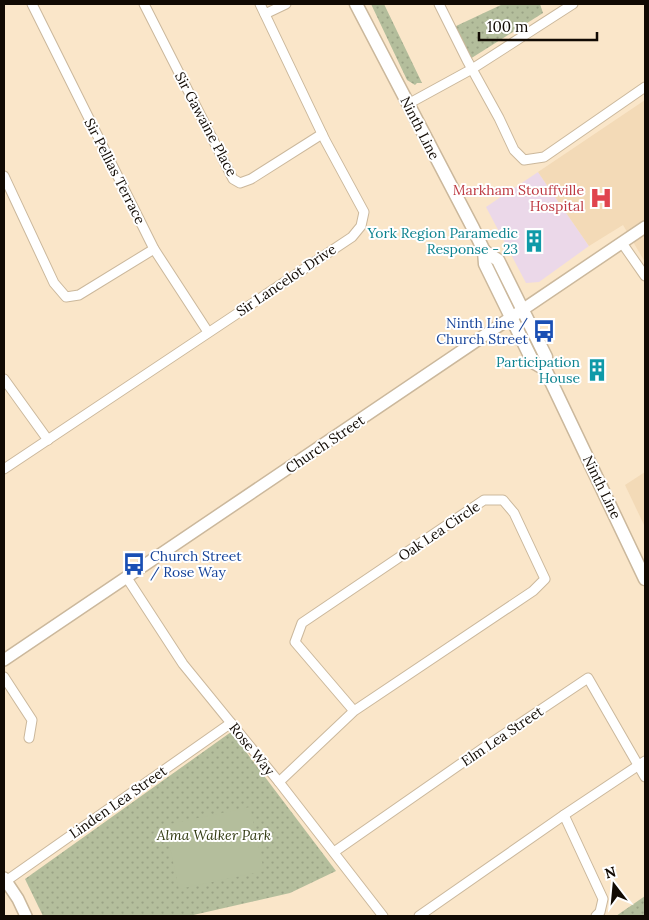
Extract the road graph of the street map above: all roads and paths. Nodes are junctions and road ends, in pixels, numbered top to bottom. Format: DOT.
graph roads {
  1 [pos="32,4"];
  2 [pos="144,4"];
  3 [pos="260,4"];
  4 [pos="286,4"];
  5 [pos="356,4"];
  6 [pos="439,4"];
  7 [pos="573,4"];
  8 [pos="265,14"];
  9 [pos="472,69"];
  10 [pos="645,87"];
  11 [pos="408,104"];
  12 [pos="322,134"];
  13 [pos="4,176"];
  14 [pos="645,227"];
  15 [pos="622,243"];
  16 [pos="154,249"];
  17 [pos="484,251"];
  18 [pos="645,276"];
  19 [pos="523,309"];
  20 [pos="511,317"];
  21 [pos="208,332"];
  22 [pos="545,369"];
  23 [pos="4,379"];
  24 [pos="48,440"];
  25 [pos="4,469"];
  26 [pos="126,578"];
  27 [pos="645,579"];
  28 [pos="4,660"];
  29 [pos="4,677"];
  30 [pos="354,711"];
  31 [pos="231,723"];
  32 [pos="29,738"];
  33 [pos="642,763"];
  34 [pos="645,777"];
  35 [pos="279,782"];
  36 [pos="564,815"];
  37 [pos="334,852"];
  38 [pos="5,879"];
  39 [pos="26,916"];
  40 [pos="383,916"];
  41 [pos="419,916"];
  42 [pos="596,916"];
  1 -- 16 [label="street, Sir Pellias Terrace"];
  2 -- 12 [label="street, Sir Gawaine Place"];
  3 -- 8 [label="street, Sir Lancelot Drive"];
  4 -- 8 [label="street"];
  5 -- 11 [label="main road, Ninth Line"];
  6 -- 9 [label="street"];
  7 -- 9 [label="street"];
  8 -- 12 [label="street, Sir Lancelot Drive"];
  9 -- 10 [label="street"];
  9 -- 11 [label="street"];
  11 -- 17 [label="main road, Ninth Line"];
  12 -- 21 [label="street, Sir Lancelot Drive"];
  13 -- 16 [label="street"];
  14 -- 15 [label="street, Church Street"];
  15 -- 18 [label="street"];
  15 -- 19 [label="street, Church Street"];
  16 -- 21 [label="street, Sir Pellias Terrace"];
  17 -- 19 [label="main road, Ninth Line"];
  17 -- 20 [label="main road, Ninth Line"];
  19 -- 20 [label="street, Church Street"];
  19 -- 22 [label="main road, Ninth Line"];
  20 -- 22 [label="main road, Ninth Line"];
  20 -- 26 [label="street, Church Street"];
  21 -- 24 [label="street, Sir Lancelot Drive"];
  22 -- 27 [label="main road, Ninth Line"];
  23 -- 24 [label="street"];
  24 -- 25 [label="street, Sir Lancelot Drive"];
  26 -- 28 [label="street, Church Street"];
  26 -- 31 [label="street, Rose Way"];
  29 -- 32 [label="street"];
  30 -- 30 [label="street, Oak Lea Circle"];
  30 -- 35 [label="street, Oak Lea Circle"];
  31 -- 35 [label="street, Rose Way"];
  31 -- 38 [label="street, Linden Lea Street"];
  33 -- 34 [label="street"];
  33 -- 36 [label="street"];
  33 -- 37 [label="street, Elm Lea Street"];
  35 -- 37 [label="street, Rose Way"];
  36 -- 41 [label="street"];
  36 -- 42 [label="street"];
  37 -- 40 [label="street, Rose Way"];
  38 -- 39 [label="street"];
}
